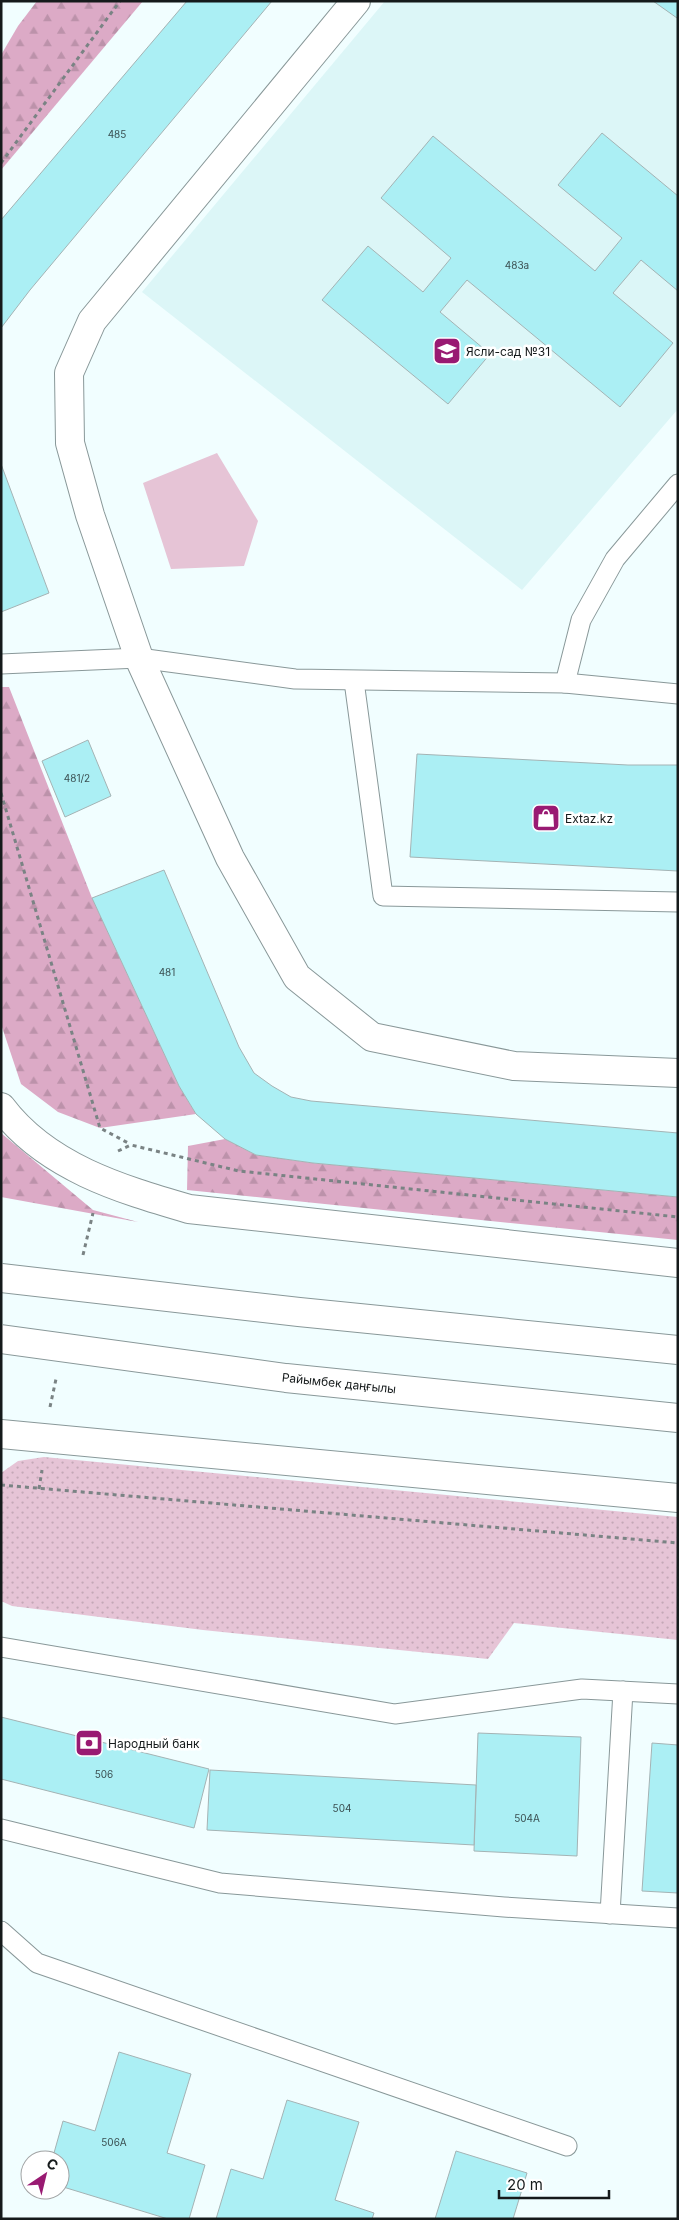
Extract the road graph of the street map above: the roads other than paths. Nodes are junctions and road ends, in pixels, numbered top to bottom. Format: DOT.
graph roads {
  1 [pos="356,1"];
  2 [pos="678,484"];
  3 [pos="139,658"];
  4 [pos="1,664"];
  5 [pos="354,681"];
  6 [pos="565,683"];
  7 [pos="678,694"];
  8 [pos="678,902"];
  9 [pos="678,1073"];
  10 [pos="1,1107"];
  11 [pos="678,1263"];
  12 [pos="1,1278"];
  13 [pos="1,1339"];
  14 [pos="678,1350"];
  15 [pos="678,1418"];
  16 [pos="1,1434"];
  17 [pos="678,1498"];
  18 [pos="1,1647"];
  19 [pos="623,1691"];
  20 [pos="678,1694"];
  21 [pos="1,1829"];
  22 [pos="610,1914"];
  23 [pos="678,1918"];
  24 [pos="1,1932"];
  25 [pos="567,2146"];
  1 -- 3 [label="main road"];
  2 -- 6 [label="lane"];
  3 -- 4 [label="lane"];
  3 -- 5 [label="lane"];
  3 -- 9 [label="main road"];
  5 -- 6 [label="lane"];
  5 -- 8 [label="lane"];
  6 -- 7 [label="lane"];
  10 -- 11 [label="main road"];
  12 -- 14 [label="main road, bridge"];
  13 -- 15 [label="main road, Райымбек даңғылы, bridge"];
  16 -- 17 [label="main road"];
  18 -- 19 [label="lane"];
  19 -- 20 [label="lane"];
  19 -- 22 [label="lane"];
  21 -- 22 [label="lane"];
  22 -- 23 [label="lane"];
  24 -- 25 [label="lane"];
}
